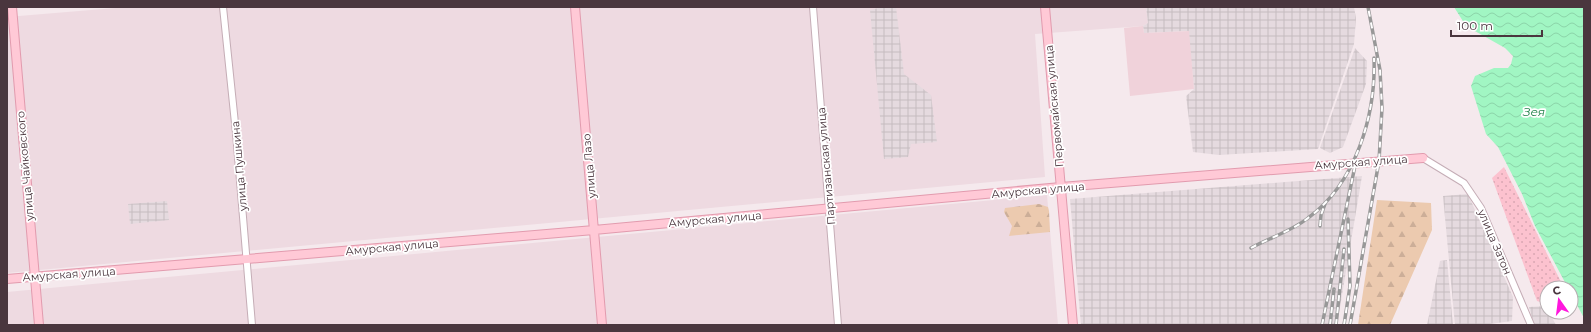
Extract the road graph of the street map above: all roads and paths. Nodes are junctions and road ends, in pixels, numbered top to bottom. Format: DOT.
graph roads {
  1 [pos="12,7"];
  2 [pos="223,7"];
  3 [pos="575,7"];
  4 [pos="813,7"];
  5 [pos="1045,7"];
  6 [pos="1423,158"];
  7 [pos="1061,187"];
  8 [pos="829,210"];
  9 [pos="594,230"];
  10 [pos="246,260"];
  11 [pos="35,277"];
  12 [pos="7,279"];
  13 [pos="39,325"];
  14 [pos="252,325"];
  15 [pos="602,325"];
  16 [pos="838,325"];
  17 [pos="1073,325"];
  18 [pos="1531,325"];
  1 -- 11 [label="street, улица Чайковского"];
  2 -- 10 [label="street, улица Пушкина"];
  3 -- 9 [label="street, улица Лазо"];
  4 -- 8 [label="street, Партизанская улица"];
  5 -- 7 [label="street, Первомайская улица"];
  6 -- 7 [label="street, Амурская улица"];
  6 -- 18 [label="street, улица Затон"];
  7 -- 8 [label="street, Амурская улица"];
  7 -- 17 [label="street, Первомайская улица"];
  8 -- 9 [label="street, Амурская улица"];
  8 -- 16 [label="street, Партизанская улица"];
  9 -- 10 [label="street, Амурская улица"];
  9 -- 15 [label="street, улица Лазо"];
  10 -- 11 [label="street, Амурская улица"];
  10 -- 14 [label="street, улица Пушкина"];
  11 -- 12 [label="street, Амурская улица"];
  11 -- 13 [label="street, улица Чайковского"];
}
